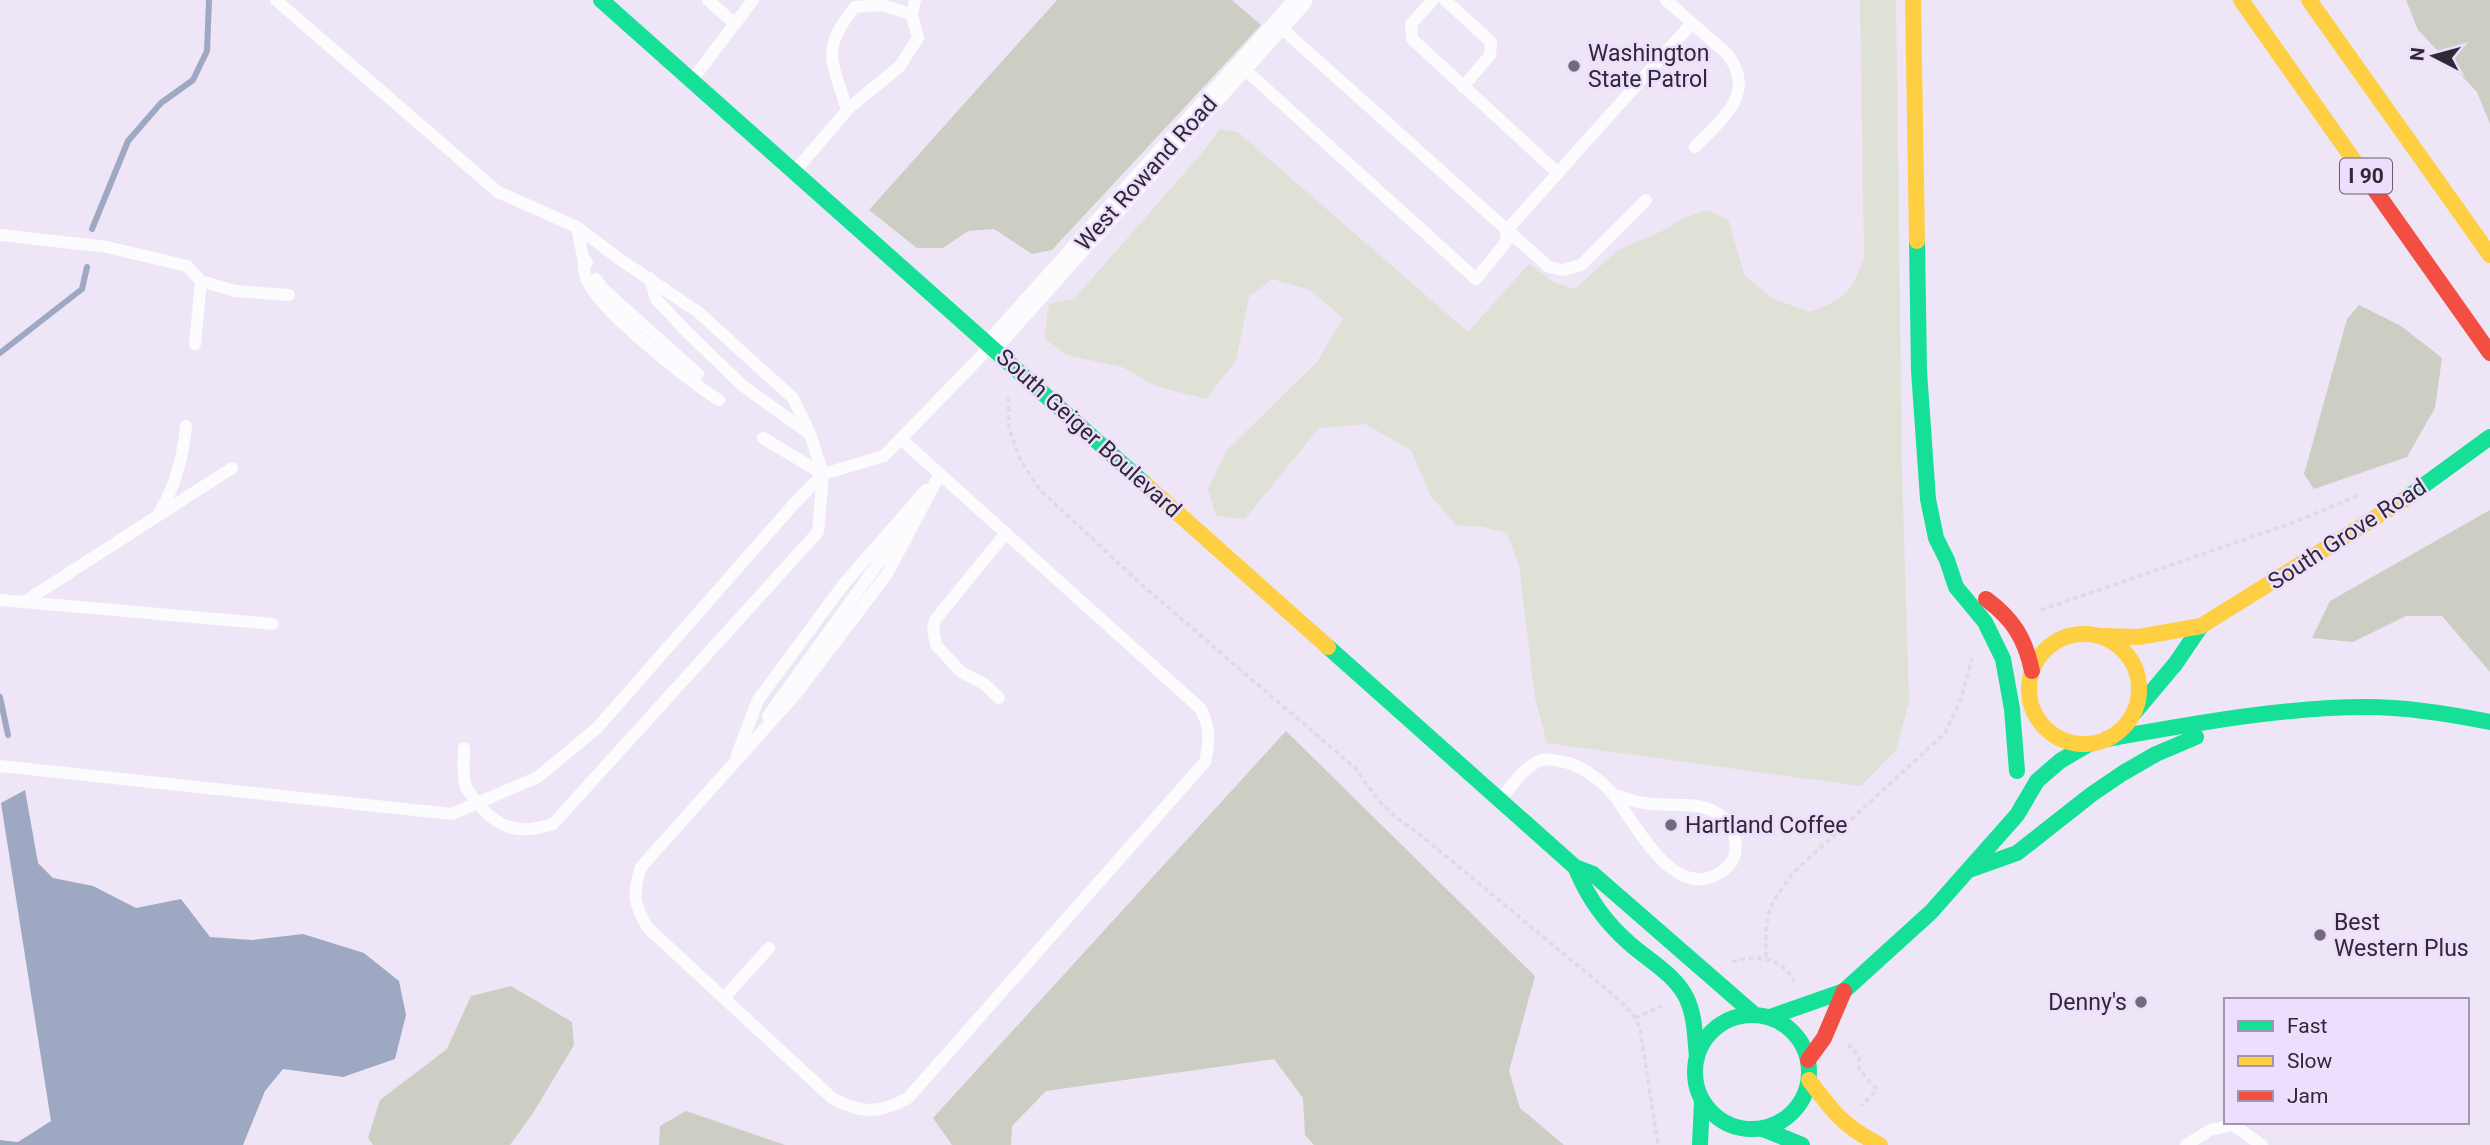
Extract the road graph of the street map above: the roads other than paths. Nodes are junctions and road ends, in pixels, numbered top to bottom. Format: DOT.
graph roads {
  1 [pos="276,0"];
  2 [pos="601,0"];
  3 [pos="708,0"];
  4 [pos="753,0"];
  5 [pos="915,0"];
  6 [pos="1433,0"];
  7 [pos="1445,0"];
  8 [pos="1666,0"];
  9 [pos="1913,0"];
  10 [pos="2241,0"];
  11 [pos="2309,0"];
  12 [pos="1287,9"];
  13 [pos="912,15"];
  14 [pos="1692,23"];
  15 [pos="735,24"];
  16 [pos="1241,66"];
  17 [pos="692,80"];
  18 [pos="1463,87"];
  19 [pos="847,110"];
  20 [pos="1695,147"];
  21 [pos="794,172"];
  22 [pos="1558,173"];
  23 [pos="1646,200"];
  24 [pos="577,227"];
  25 [pos="1507,230"];
  26 [pos="0,235"];
  27 [pos="2490,255"];
  28 [pos="583,257"];
  29 [pos="650,278"];
  30 [pos="201,281"];
  31 [pos="289,295"];
  32 [pos="195,344"];
  33 [pos="999,353"];
  34 [pos="2490,353"];
  35 [pos="698,374"];
  36 [pos="719,400"];
  37 [pos="186,426"];
  38 [pos="810,434"];
  39 [pos="763,438"];
  40 [pos="901,439"];
  41 [pos="2484,442"];
  42 [pos="232,468"];
  43 [pos="823,474"];
  44 [pos="940,474"];
  45 [pos="157,516"];
  46 [pos="1006,533"];
  47 [pos="1947,560"];
  48 [pos="0,600"];
  49 [pos="24,602"];
  50 [pos="273,625"];
  51 [pos="2201,626"];
  52 [pos="2102,636"];
  53 [pos="2032,671"];
  54 [pos="999,698"];
  55 [pos="2031,706"];
  56 [pos="2134,713"];
  57 [pos="2247,718"];
  58 [pos="2490,722"];
  59 [pos="2107,739"];
  60 [pos="2089,744"];
  61 [pos="464,748"];
  62 [pos="733,765"];
  63 [pos="0,766"];
  64 [pos="2017,771"];
  65 [pos="1614,795"];
  66 [pos="1500,800"];
  67 [pos="1990,846"];
  68 [pos="1575,867"];
  69 [pos="1969,870"];
  70 [pos="769,947"];
  71 [pos="1844,990"];
  72 [pos="724,998"];
  73 [pos="1763,1016"];
  74 [pos="1697,1057"];
  75 [pos="1808,1060"];
  76 [pos="1809,1080"];
  77 [pos="1702,1100"];
  78 [pos="1760,1129"];
  79 [pos="1700,1145"];
  80 [pos="1742,1145"];
  81 [pos="1802,1145"];
  82 [pos="1880,1145"];
  83 [pos="2186,1145"];
  84 [pos="2262,1145"];
  1 -- 24 [label="lane"];
  2 -- 17 [label="main road, South Geiger Boulevard"];
  3 -- 15 [label="lane"];
  4 -- 15 [label="lane"];
  5 -- 13 [label="lane"];
  6 -- 18 [label="lane"];
  7 -- 18 [label="lane"];
  8 -- 14 [label="lane"];
  9 -- 47 [label="main road"];
  10 -- 34 [label="main road, I 90"];
  11 -- 27 [label="main road, I 90"];
  12 -- 16 [label="street, West Rowand Road"];
  12 -- 25 [label="lane"];
  13 -- 19 [label="lane"];
  13 -- 19 [label="lane"];
  14 -- 20 [label="lane"];
  14 -- 22 [label="lane"];
  15 -- 17 [label="lane"];
  16 -- 25 [label="lane"];
  16 -- 33 [label="street, West Rowand Road"];
  17 -- 21 [label="main road, South Geiger Boulevard"];
  18 -- 22 [label="lane"];
  19 -- 21 [label="lane"];
  21 -- 33 [label="main road, South Geiger Boulevard"];
  22 -- 25 [label="lane"];
  23 -- 25 [label="lane"];
  24 -- 28 [label="lane"];
  24 -- 29 [label="lane"];
  26 -- 30 [label="lane"];
  28 -- 35 [label="lane"];
  28 -- 36 [label="lane"];
  29 -- 38 [label="lane"];
  29 -- 38 [label="lane"];
  30 -- 31 [label="lane"];
  30 -- 32 [label="lane"];
  33 -- 40 [label="lane"];
  33 -- 66 [label="main road, South Geiger Boulevard"];
  37 -- 45 [label="lane"];
  38 -- 43 [label="lane"];
  39 -- 43 [label="lane"];
  40 -- 43 [label="lane"];
  40 -- 44 [label="lane"];
  41 -- 51 [label="main road, South Grove Road"];
  42 -- 45 [label="lane"];
  43 -- 61 [label="lane"];
  43 -- 63 [label="lane"];
  44 -- 46 [label="lane"];
  44 -- 62 [label="lane"];
  44 -- 62 [label="lane"];
  45 -- 49 [label="lane"];
  46 -- 54 [label="lane"];
  46 -- 72 [label="lane"];
  47 -- 53 [label="main road"];
  47 -- 64 [label="main road"];
  48 -- 49 [label="lane"];
  49 -- 50 [label="lane"];
  51 -- 52 [label="main road, South Grove Road"];
  51 -- 56 [label="main road, South Grove Road"];
  52 -- 53 [label="main road"];
  52 -- 56 [label="main road"];
  53 -- 55 [label="main road"];
  55 -- 60 [label="main road"];
  55 -- 64 [label="main road"];
  56 -- 59 [label="main road"];
  57 -- 58 [label="main road"];
  57 -- 59 [label="main road"];
  57 -- 69 [label="main road"];
  59 -- 60 [label="main road"];
  60 -- 67 [label="main road"];
  62 -- 72 [label="lane"];
  64 -- 67 [label="main road"];
  65 -- 65 [label="lane"];
  65 -- 66 [label="lane"];
  66 -- 68 [label="main road, South Geiger Boulevard"];
  67 -- 69 [label="main road"];
  68 -- 73 [label="main road, South Geiger Boulevard"];
  68 -- 74 [label="main road, South Geiger Boulevard"];
  69 -- 71 [label="main road"];
  70 -- 72 [label="lane"];
  71 -- 73 [label="main road"];
  71 -- 75 [label="main road"];
  73 -- 74 [label="main road"];
  73 -- 75 [label="main road"];
  74 -- 77 [label="main road"];
  75 -- 76 [label="main road"];
  76 -- 78 [label="main road"];
  76 -- 82 [label="main road"];
  77 -- 78 [label="main road"];
  77 -- 79 [label="main road"];
  78 -- 80 [label="main road"];
  78 -- 81 [label="main road"];
  83 -- 84 [label="lane"];
}
